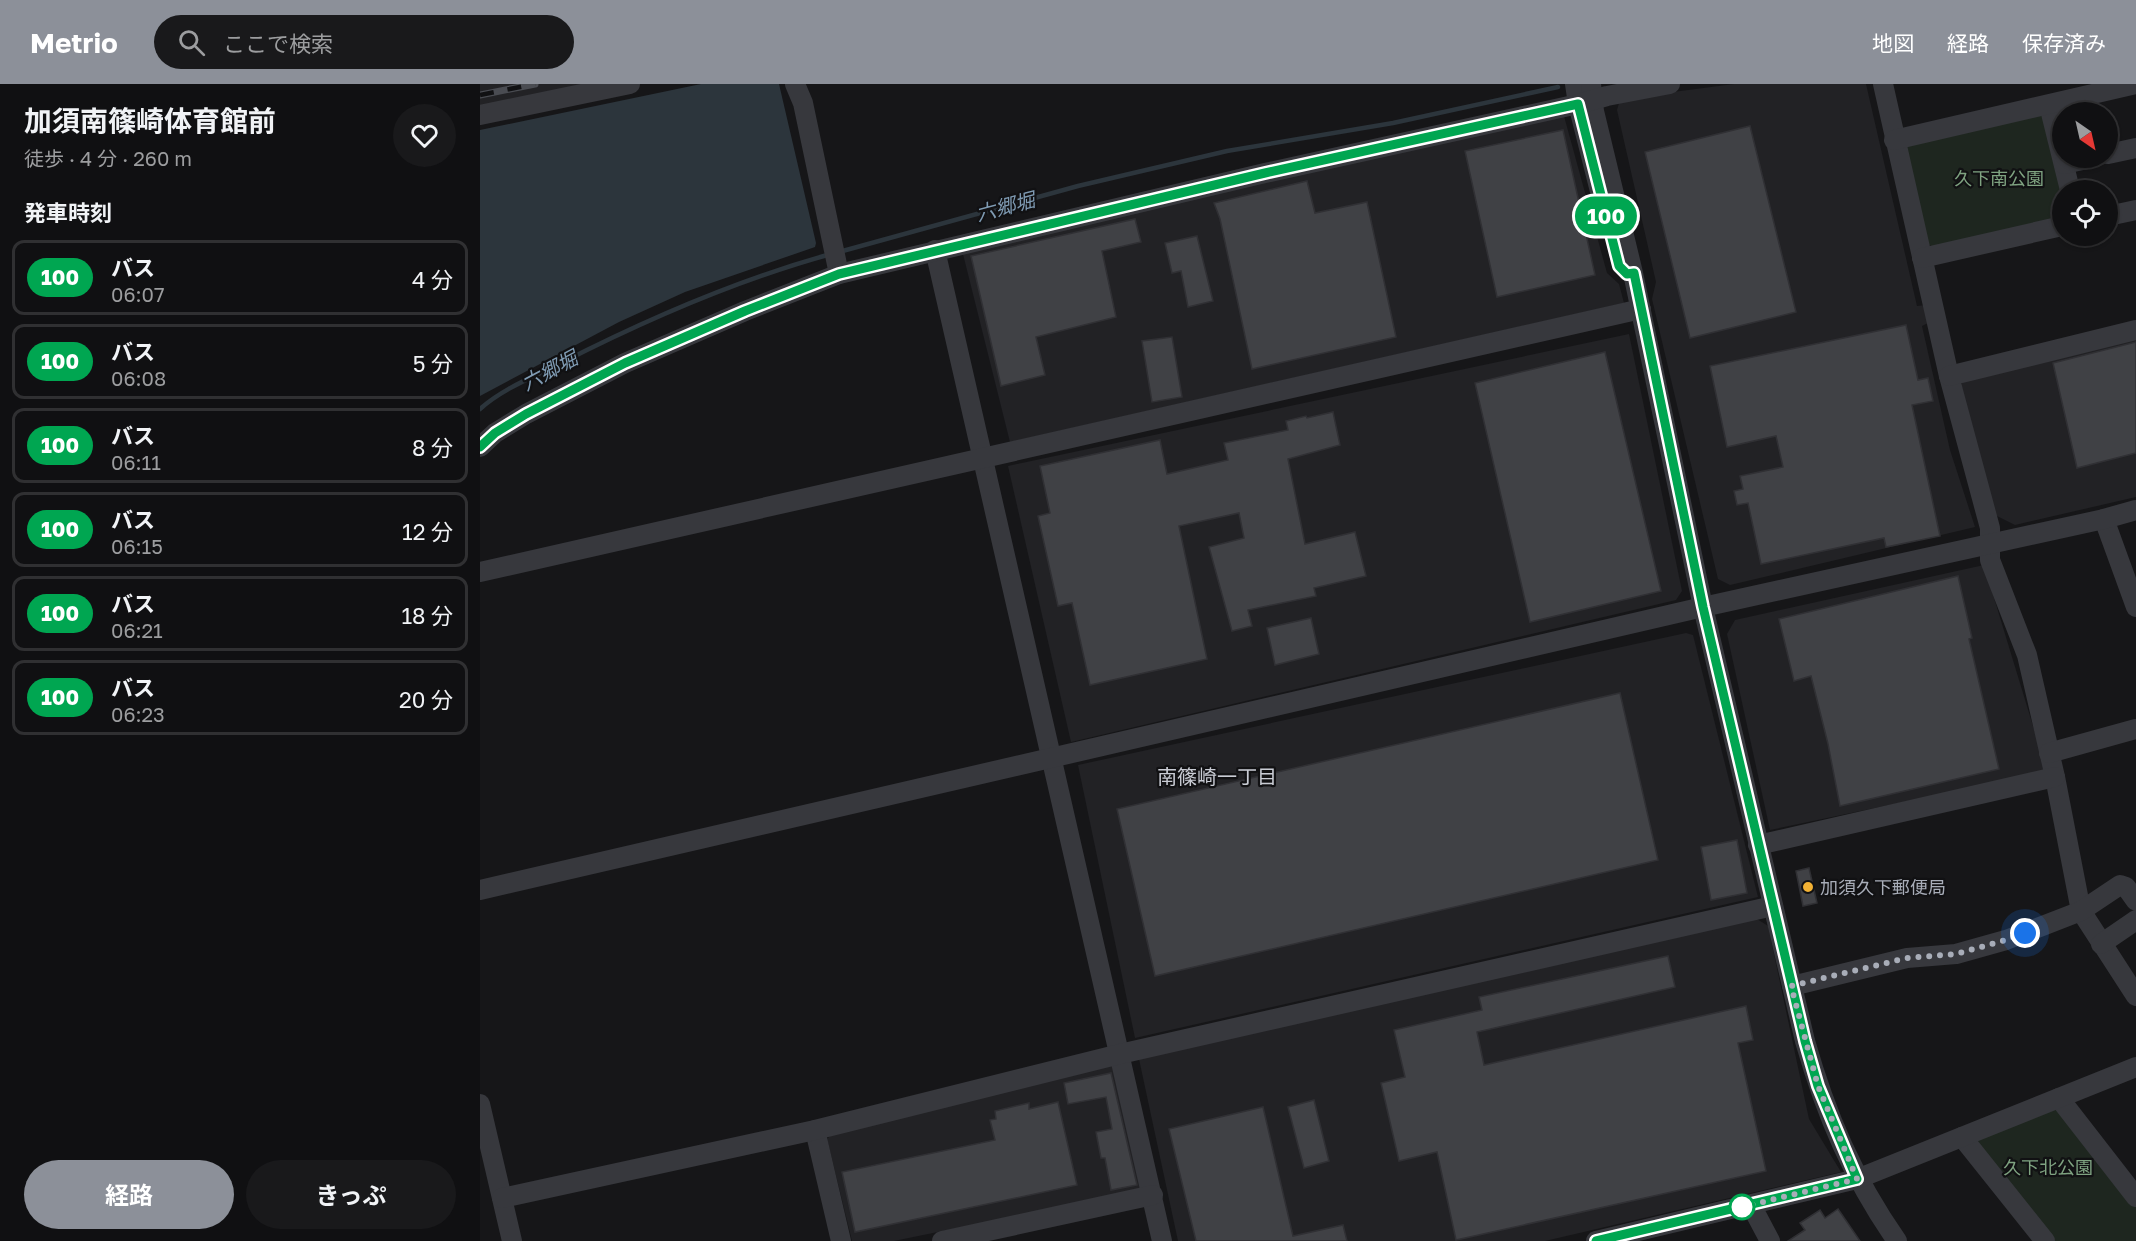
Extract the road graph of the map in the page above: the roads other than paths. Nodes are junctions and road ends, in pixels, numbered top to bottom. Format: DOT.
graph roads {
  1 [pos="630,84"];
  2 [pos="795,84"];
  3 [pos="1575,84"];
  4 [pos="1591,84"];
  5 [pos="1670,84"];
  6 [pos="1883,84"];
  7 [pos="2136,84"];
  8 [pos="1596,99"];
  9 [pos="2049,105"];
  10 [pos="480,115"];
  11 [pos="2052,117"];
  12 [pos="1894,140"];
  13 [pos="2136,148"];
  14 [pos="2118,152"];
  15 [pos="2136,210"];
  16 [pos="2118,214"];
  17 [pos="2052,228"];
  18 [pos="935,250"];
  19 [pos="1922,258"];
  20 [pos="1634,273"];
  21 [pos="839,274"];
  22 [pos="1641,309"];
  23 [pos="2136,330"];
  24 [pos="1948,376"];
  25 [pos="480,447"];
  26 [pos="983,457"];
  27 [pos="2136,510"];
  28 [pos="2104,519"];
  29 [pos="1990,544"];
  30 [pos="480,572"];
  31 [pos="1703,607"];
  32 [pos="2136,607"];
  33 [pos="2136,729"];
  34 [pos="2049,753"];
  35 [pos="1052,758"];
  36 [pos="2055,777"];
  37 [pos="1758,845"];
  38 [pos="480,890"];
  39 [pos="2136,900"];
  40 [pos="1773,906"];
  41 [pos="2081,910"];
  42 [pos="2136,920"];
  43 [pos="2101,944"];
  44 [pos="1791,986"];
  45 [pos="2136,996"];
  46 [pos="1120,1054"];
  47 [pos="2136,1067"];
  48 [pos="2059,1098"];
  49 [pos="480,1104"];
  50 [pos="815,1130"];
  51 [pos="1962,1137"];
  52 [pos="485,1150"];
  53 [pos="1857,1179"];
  54 [pos="1153,1195"];
  55 [pos="2136,1197"];
  56 [pos="502,1198"];
  57 [pos="1751,1205"];
  58 [pos="512,1241"];
  59 [pos="841,1241"];
  60 [pos="942,1241"];
  61 [pos="1162,1241"];
  62 [pos="1596,1241"];
  63 [pos="1770,1241"];
  64 [pos="1897,1241"];
  65 [pos="2045,1241"];
  1 -- 10 [label="street"];
  2 -- 21 [label="street"];
  3 -- 8 [label="street"];
  4 -- 8 [label="street"];
  5 -- 8 [label="street"];
  6 -- 12 [label="street"];
  7 -- 9 [label="street"];
  8 -- 18 [label="street"];
  8 -- 20 [label="street"];
  8 -- 20 [label="street"];
  9 -- 11 [label="street"];
  9 -- 12 [label="street"];
  12 -- 19 [label="street"];
  13 -- 14 [label="street"];
  15 -- 16 [label="street"];
  17 -- 19 [label="street"];
  18 -- 21 [label="street"];
  18 -- 26 [label="street"];
  19 -- 24 [label="street"];
  20 -- 22 [label="street"];
  21 -- 25 [label="street"];
  22 -- 26 [label="street"];
  22 -- 31 [label="street"];
  23 -- 24 [label="street"];
  24 -- 29 [label="street"];
  26 -- 30 [label="street"];
  26 -- 35 [label="street"];
  27 -- 28 [label="street"];
  28 -- 29 [label="street"];
  28 -- 32 [label="street"];
  29 -- 31 [label="street"];
  29 -- 34 [label="street"];
  31 -- 35 [label="street"];
  31 -- 37 [label="street"];
  33 -- 34 [label="street"];
  34 -- 36 [label="street"];
  35 -- 38 [label="street"];
  35 -- 46 [label="street"];
  36 -- 37 [label="street"];
  36 -- 41 [label="street"];
  37 -- 40 [label="street"];
  39 -- 41 [label="street"];
  40 -- 44 [label="street"];
  40 -- 46 [label="street"];
  41 -- 43 [label="street"];
  41 -- 44 [label="street"];
  42 -- 43 [label="street"];
  43 -- 45 [label="street"];
  44 -- 53 [label="street"];
  46 -- 50 [label="street"];
  46 -- 54 [label="street"];
  47 -- 48 [label="street"];
  48 -- 51 [label="street"];
  48 -- 55 [label="street"];
  49 -- 52 [label="street"];
  50 -- 56 [label="street"];
  50 -- 59 [label="street"];
  51 -- 53 [label="street"];
  51 -- 65 [label="street"];
  52 -- 56 [label="street"];
  53 -- 57 [label="street"];
  53 -- 64 [label="street"];
  54 -- 60 [label="street"];
  54 -- 61 [label="street"];
  56 -- 58 [label="street"];
  57 -- 62 [label="street"];
  57 -- 63 [label="street"];
}
